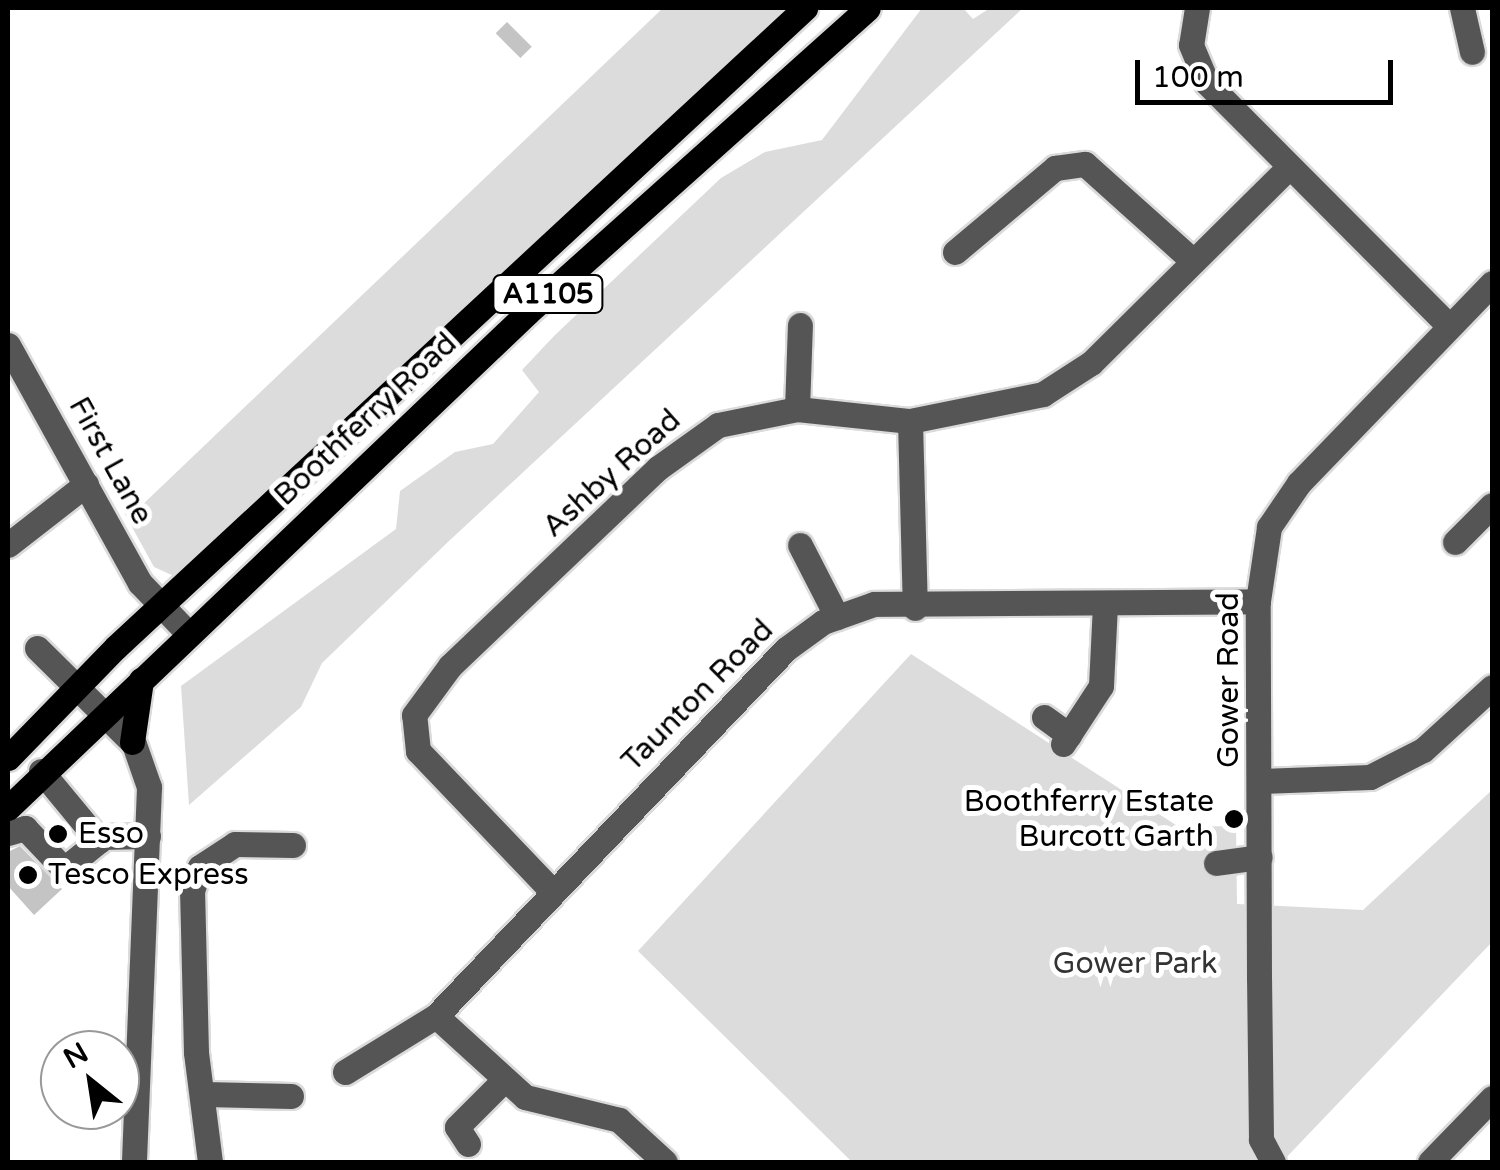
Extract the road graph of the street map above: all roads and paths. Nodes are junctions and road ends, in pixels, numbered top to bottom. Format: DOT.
graph roads {
  1 [pos="805,8"];
  2 [pos="868,8"];
  3 [pos="1197,8"];
  4 [pos="1462,8"];
  5 [pos="780,31"];
  6 [pos="1472,52"];
  7 [pos="809,63"];
  8 [pos="1289,167"];
  9 [pos="955,252"];
  10 [pos="1193,261"];
  11 [pos="1492,283"];
  12 [pos="501,287"];
  13 [pos="527,313"];
  14 [pos="800,324"];
  15 [pos="1448,326"];
  16 [pos="8,345"];
  17 [pos="797,409"];
  18 [pos="910,421"];
  19 [pos="86,484"];
  20 [pos="1492,504"];
  21 [pos="1455,542"];
  22 [pos="800,545"];
  23 [pos="8,546"];
  24 [pos="1258,602"];
  25 [pos="1106,604"];
  26 [pos="160,606"];
  27 [pos="915,608"];
  28 [pos="837,617"];
  29 [pos="187,632"];
  30 [pos="37,648"];
  31 [pos="145,671"];
  32 [pos="1492,688"];
  33 [pos="79,690"];
  34 [pos="102,712"];
  35 [pos="1044,717"];
  36 [pos="132,742"];
  37 [pos="8,758"];
  38 [pos="41,771"];
  39 [pos="1261,781"];
  40 [pos="8,808"];
  41 [pos="8,834"];
  42 [pos="148,836"];
  43 [pos="99,837"];
  44 [pos="293,844"];
  45 [pos="1260,857"];
  46 [pos="1216,863"];
  47 [pos="552,891"];
  48 [pos="436,1016"];
  49 [pos="345,1072"];
  50 [pos="502,1082"];
  51 [pos="204,1094"];
  52 [pos="291,1096"];
  53 [pos="1492,1098"];
  54 [pos="468,1144"];
  55 [pos="134,1162"];
  56 [pos="210,1162"];
  57 [pos="665,1162"];
  58 [pos="1272,1162"];
  59 [pos="1430,1162"];
  1 -- 5 [label="main road, Boothferry Road / A1105"];
  2 -- 7 [label="main road, Boothferry Road / A1105"];
  3 -- 8 [label="street"];
  4 -- 6 [label="street"];
  5 -- 7 [label="main road"];
  5 -- 12 [label="main road, Boothferry Road / A1105"];
  7 -- 13 [label="main road, Boothferry Road / A1105"];
  8 -- 10 [label="street, Ashby Road"];
  8 -- 15 [label="street"];
  9 -- 10 [label="street"];
  10 -- 18 [label="street, Ashby Road"];
  11 -- 15 [label="street, Gower Road"];
  12 -- 13 [label="street"];
  12 -- 26 [label="main road, Boothferry Road / A1105"];
  13 -- 29 [label="main road, Boothferry Road / A1105"];
  14 -- 17 [label="street"];
  15 -- 24 [label="street, Gower Road"];
  16 -- 19 [label="street, First Lane"];
  17 -- 18 [label="street, Ashby Road"];
  17 -- 47 [label="street, Ashby Road"];
  18 -- 27 [label="street"];
  19 -- 23 [label="street"];
  19 -- 26 [label="street, First Lane"];
  20 -- 21 [label="street"];
  22 -- 28 [label="street"];
  24 -- 25 [label="street, Taunton Road"];
  24 -- 39 [label="street, Gower Road"];
  25 -- 27 [label="street, Taunton Road"];
  25 -- 35 [label="street"];
  26 -- 29 [label="street, First Lane"];
  26 -- 33 [label="main road, Boothferry Road / A1105"];
  27 -- 28 [label="street, Taunton Road"];
  28 -- 47 [label="street, Taunton Road"];
  29 -- 31 [label="main road, Boothferry Road / A1105"];
  30 -- 33 [label="street"];
  31 -- 34 [label="main road, Boothferry Road / A1105"];
  31 -- 36 [label="main road"];
  32 -- 39 [label="street"];
  33 -- 34 [label="street"];
  33 -- 37 [label="main road, Boothferry Road / A1105"];
  34 -- 36 [label="street"];
  34 -- 38 [label="main road, Boothferry Road / A1105"];
  36 -- 42 [label="street"];
  38 -- 40 [label="main road, Boothferry Road / A1105"];
  38 -- 43 [label="street"];
  39 -- 45 [label="street, Gower Road"];
  41 -- 43 [label="street"];
  42 -- 43 [label="street"];
  42 -- 55 [label="street"];
  44 -- 51 [label="street"];
  45 -- 46 [label="street"];
  45 -- 58 [label="street, Gower Road"];
  47 -- 48 [label="street, Taunton Road"];
  48 -- 49 [label="street, Taunton Road"];
  48 -- 50 [label="street"];
  50 -- 54 [label="street"];
  50 -- 57 [label="street"];
  51 -- 52 [label="street"];
  51 -- 56 [label="street"];
  53 -- 59 [label="street"];
}
